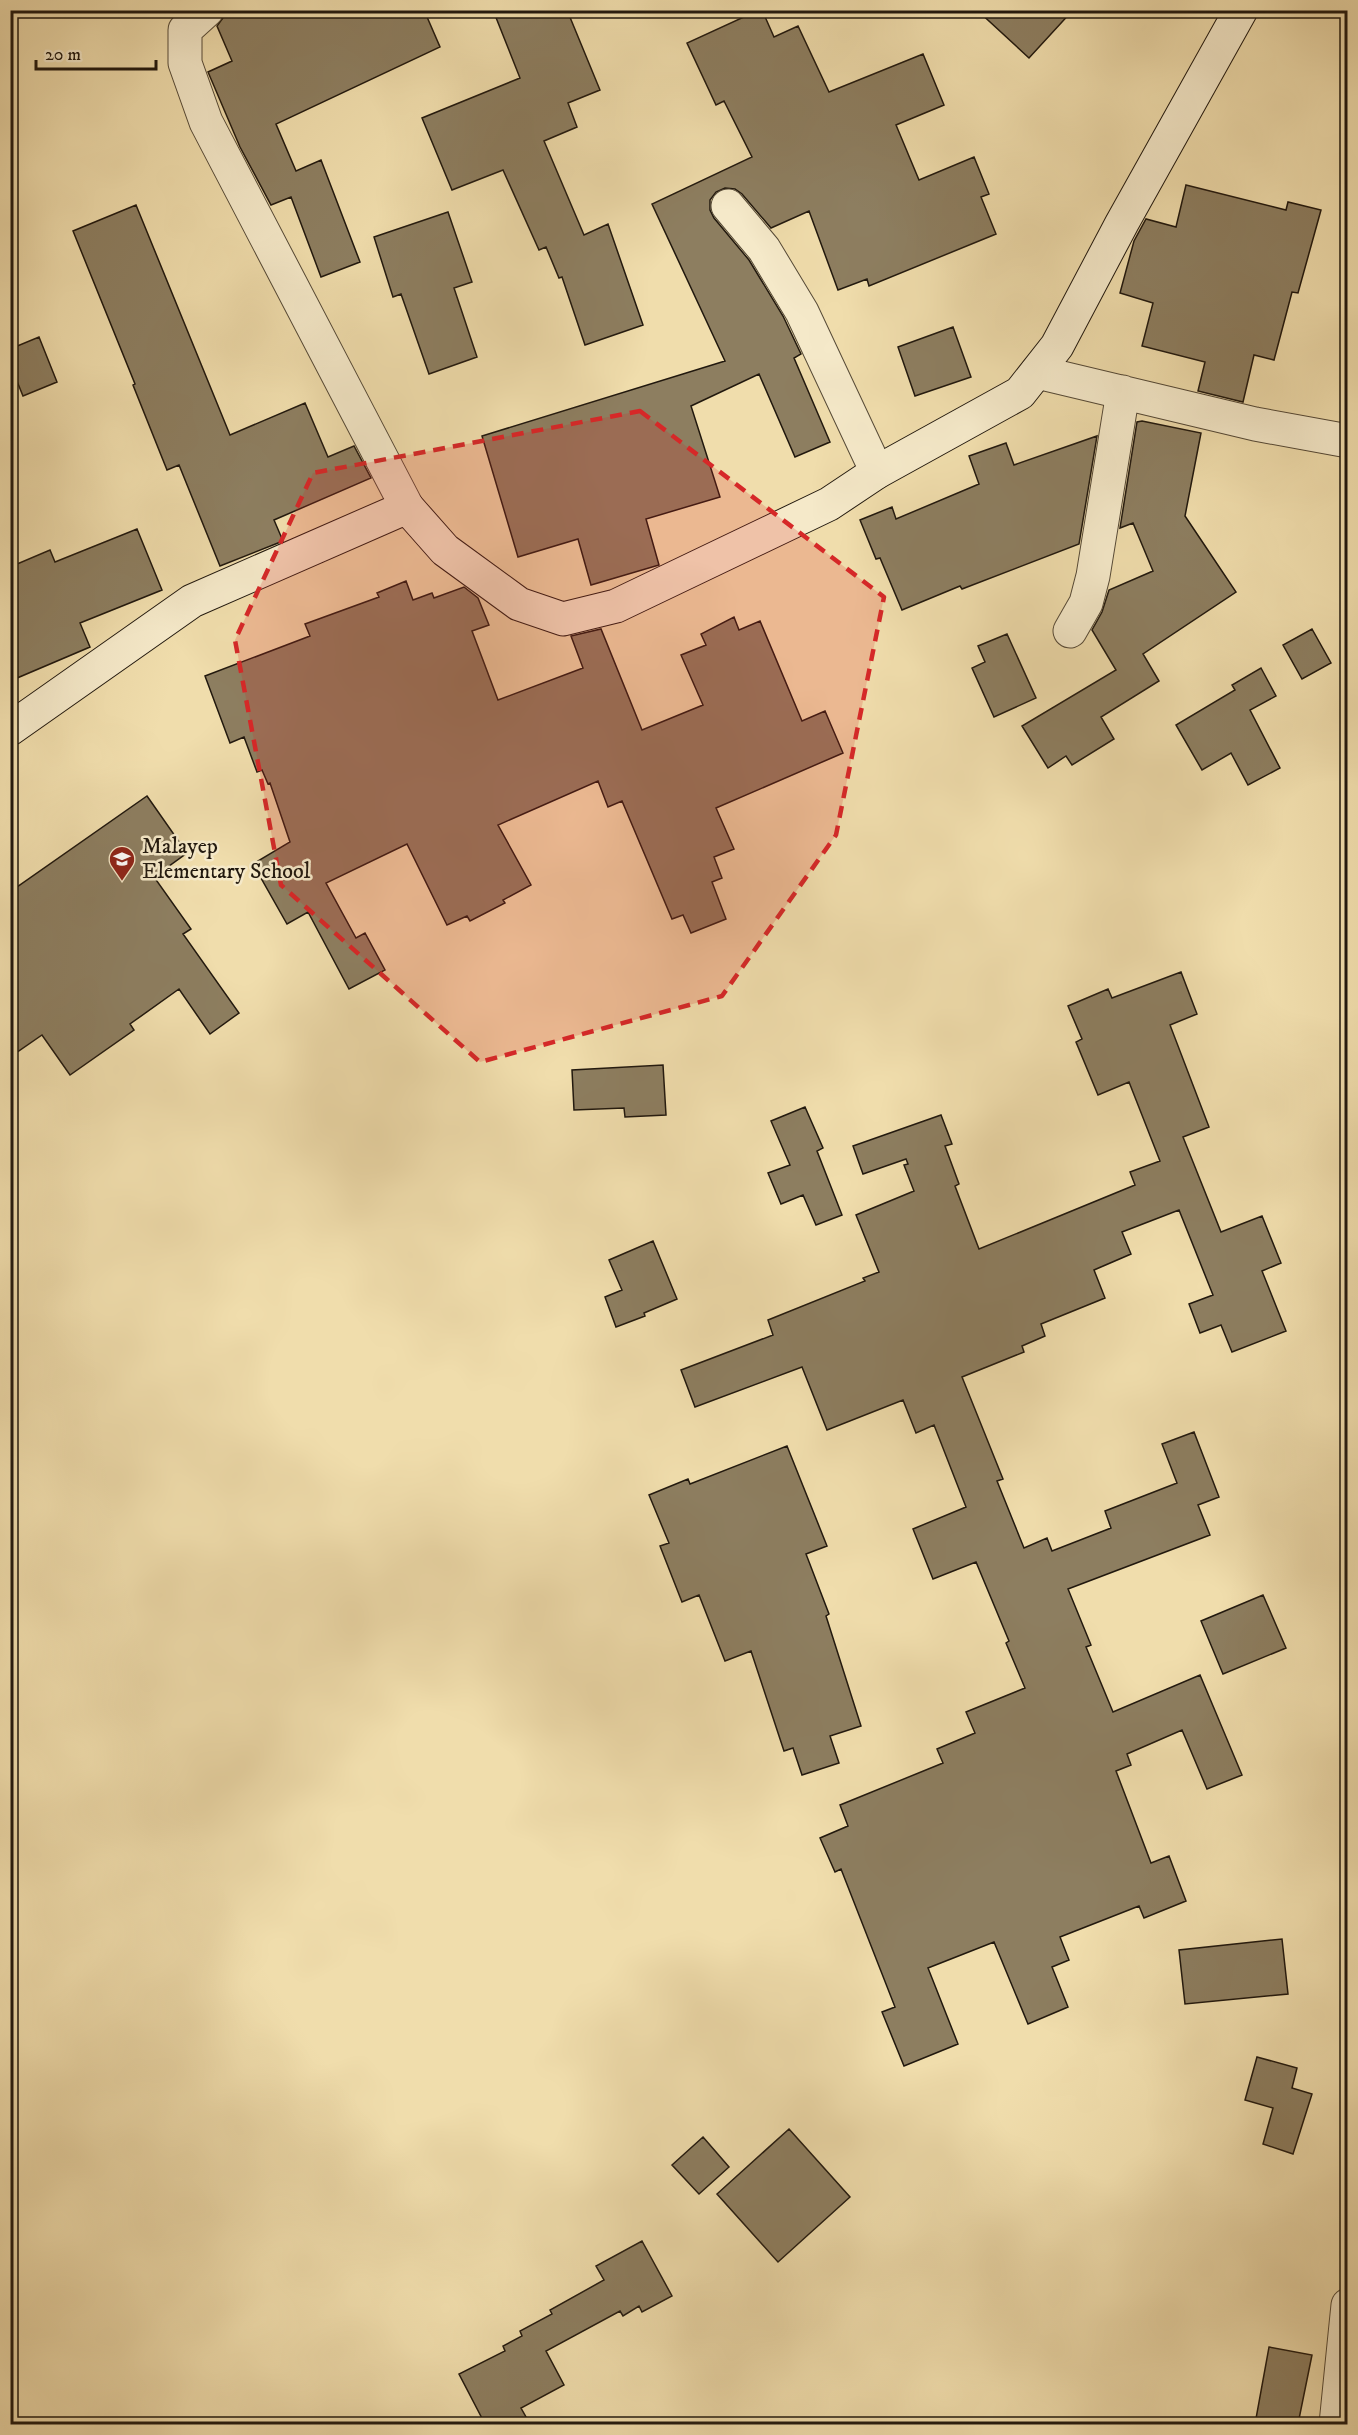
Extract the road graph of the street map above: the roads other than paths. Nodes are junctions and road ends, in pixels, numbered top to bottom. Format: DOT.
graph roads {
  1 [pos="207,10"];
  2 [pos="1241,10"];
  3 [pos="728,206"];
  4 [pos="1037,372"];
  5 [pos="1123,392"];
  6 [pos="1347,441"];
  7 [pos="877,472"];
  8 [pos="407,507"];
  9 [pos="1070,631"];
  10 [pos="10,729"];
  11 [pos="1347,2305"];
  12 [pos="1336,2424"];
  1 -- 8 [label="street"];
  2 -- 4 [label="street"];
  3 -- 7 [label="street"];
  4 -- 5 [label="street"];
  4 -- 7 [label="street"];
  5 -- 6 [label="street"];
  5 -- 9 [label="street"];
  7 -- 8 [label="street"];
  8 -- 10 [label="street"];
  11 -- 12 [label="street"];
}
